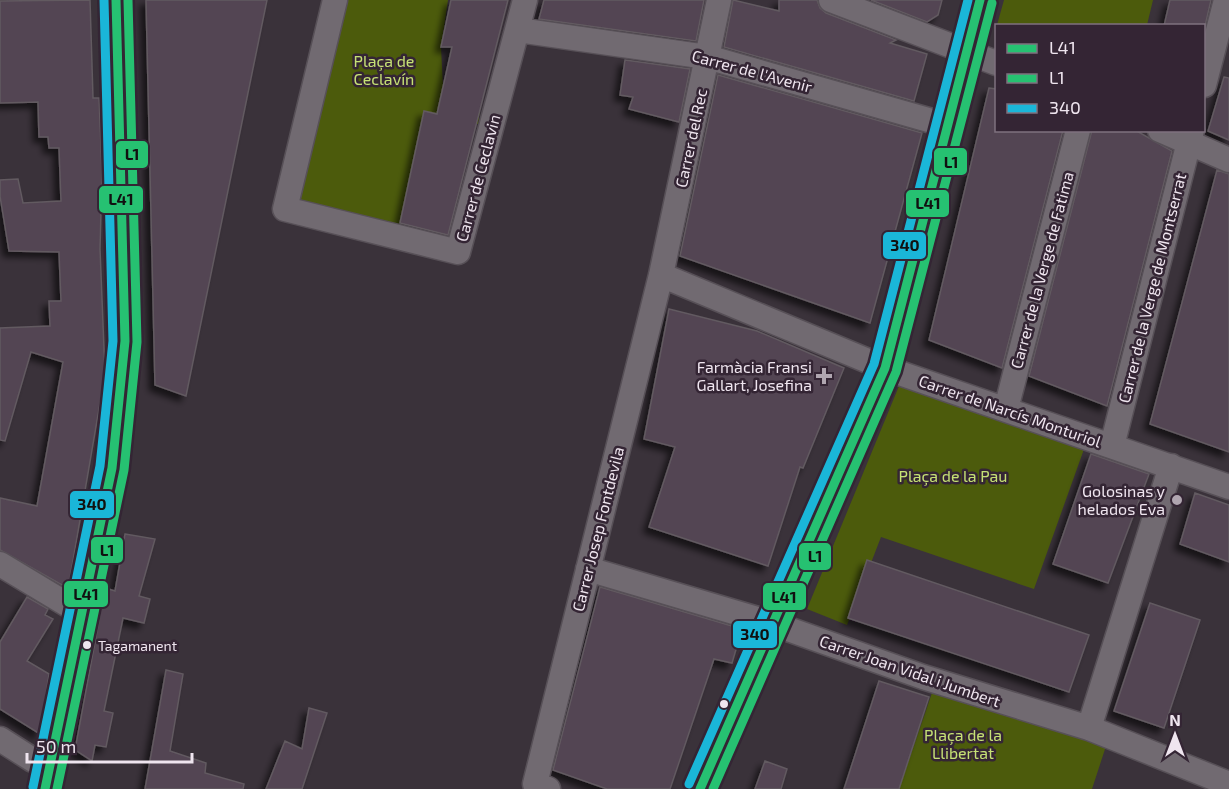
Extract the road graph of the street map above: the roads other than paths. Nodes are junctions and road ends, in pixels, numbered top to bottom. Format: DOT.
graph roads {
  1 [pos="116,0"];
  2 [pos="335,0"];
  3 [pos="525,0"];
  4 [pos="719,0"];
  5 [pos="831,0"];
  6 [pos="980,0"];
  7 [pos="1226,0"];
  8 [pos="518,30"];
  9 [pos="967,51"];
  10 [pos="707,57"];
  11 [pos="995,63"];
  12 [pos="1205,78"];
  13 [pos="946,125"];
  14 [pos="1077,132"];
  15 [pos="1169,132"];
  16 [pos="1190,137"];
  17 [pos="1229,160"];
  18 [pos="661,275"];
  19 [pos="885,368"];
  20 [pos="1006,409"];
  21 [pos="1112,446"];
  22 [pos="1171,466"];
  23 [pos="1229,486"];
  24 [pos="0,564"];
  25 [pos="588,569"];
  26 [pos="83,614"];
  27 [pos="771,623"];
  28 [pos="1089,728"];
  29 [pos="0,739"];
  30 [pos="51,765"];
  31 [pos="1229,784"];
  32 [pos="542,787"];
  33 [pos="45,789"];
  34 [pos="700,789"];
  1 -- 26 [label="street"];
  2 -- 8 [label="street, Carrer de Ceclavin"];
  3 -- 8 [label="street, Carrer de Ceclavin"];
  4 -- 10 [label="street, Carrer del Rec"];
  5 -- 9 [label="street"];
  6 -- 9 [label="street"];
  7 -- 12 [label="street"];
  8 -- 10 [label="street, Carrer de l'Avenir"];
  9 -- 11 [label="street"];
  9 -- 13 [label="street"];
  10 -- 13 [label="street, Carrer de l'Avenir"];
  10 -- 18 [label="street, Carrer del Rec"];
  13 -- 19 [label="street"];
  14 -- 20 [label="street, Carrer de la Verge de Fatima"];
  15 -- 16 [label="street"];
  16 -- 17 [label="street"];
  16 -- 21 [label="street, Carrer de la Verge de Montserrat"];
  18 -- 19 [label="street, Carrer de Narcís Monturiol"];
  18 -- 25 [label="street, Carrer Josep Fontdevila"];
  19 -- 20 [label="street, Carrer de Narcís Monturiol"];
  19 -- 27 [label="street"];
  20 -- 21 [label="street, Carrer de Narcís Monturiol"];
  21 -- 22 [label="street, Carrer de Narcís Monturiol"];
  22 -- 23 [label="street, Carrer de Narcís Monturiol"];
  22 -- 28 [label="street"];
  24 -- 26 [label="street"];
  25 -- 27 [label="street, Carrer Joan Vidal i Jumbert"];
  25 -- 32 [label="street, Carrer Josep Fontdevila"];
  26 -- 30 [label="street"];
  27 -- 28 [label="street, Carrer Joan Vidal i Jumbert"];
  27 -- 34 [label="street"];
  28 -- 31 [label="street, Carrer Joan Vidal i Jumbert"];
  29 -- 30 [label="street"];
  30 -- 33 [label="street"];
}
